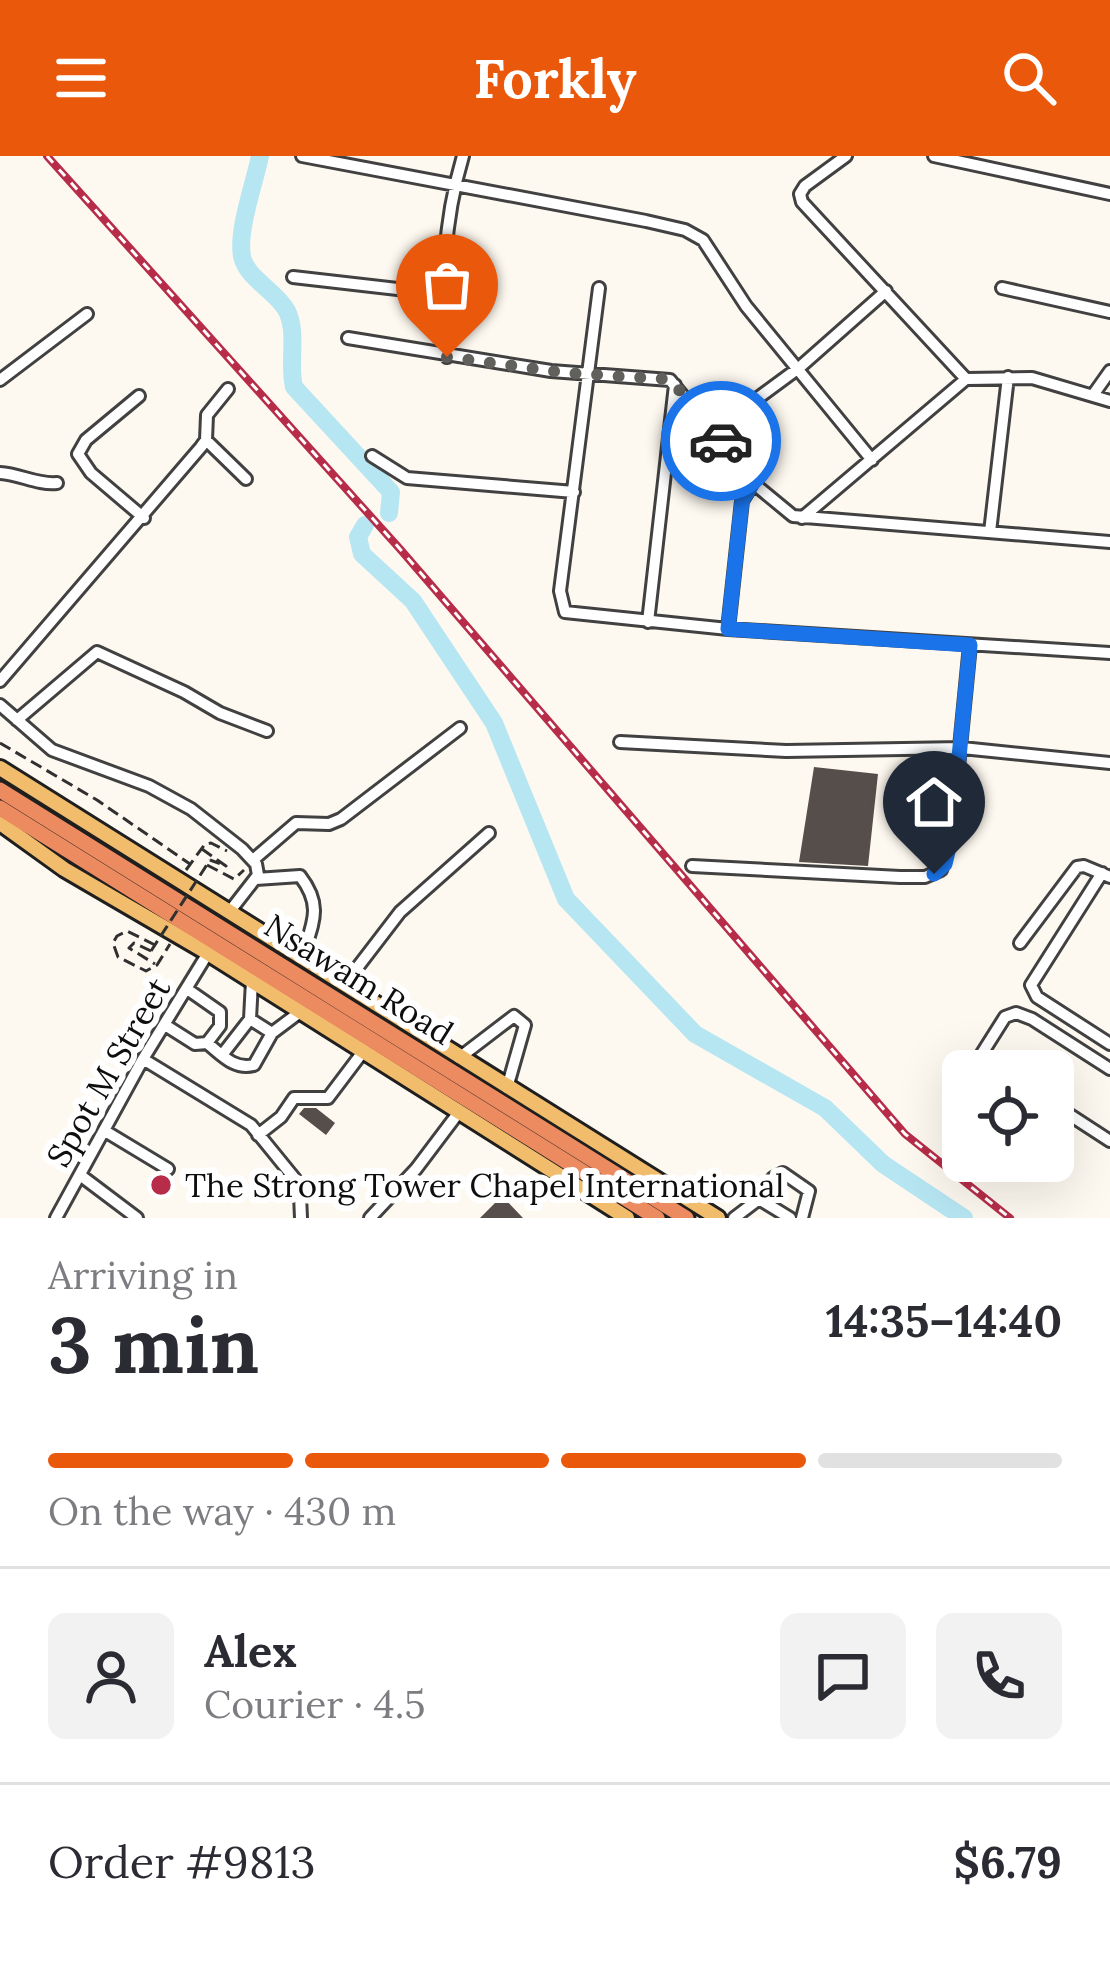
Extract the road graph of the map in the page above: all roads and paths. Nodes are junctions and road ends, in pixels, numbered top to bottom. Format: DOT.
graph roads {
  1 [pos="302,156"];
  2 [pos="463,156"];
  3 [pos="934,156"];
  4 [pos="838,158"];
  5 [pos="454,185"];
  6 [pos="1110,194"];
  7 [pos="293,278"];
  8 [pos="599,288"];
  9 [pos="1002,288"];
  10 [pos="886,292"];
  11 [pos="442,294"];
  12 [pos="1110,312"];
  13 [pos="87,314"];
  14 [pos="348,338"];
  15 [pos="447,357"];
  16 [pos="800,368"];
  17 [pos="1110,371"];
  18 [pos="587,374"];
  19 [pos="1009,376"];
  20 [pos="0,380"];
  21 [pos="966,380"];
  22 [pos="675,385"];
  23 [pos="228,389"];
  24 [pos="1094,394"];
  25 [pos="139,396"];
  26 [pos="1110,401"];
  27 [pos="713,431"];
  28 [pos="206,440"];
  29 [pos="372,456"];
  30 [pos="872,460"];
  31 [pos="0,472"];
  32 [pos="246,478"];
  33 [pos="57,483"];
  34 [pos="753,483"];
  35 [pos="574,492"];
  36 [pos="144,518"];
  37 [pos="802,518"];
  38 [pos="990,532"];
  39 [pos="1110,542"];
  40 [pos="648,622"];
  41 [pos="728,629"];
  42 [pos="970,645"];
  43 [pos="1110,653"];
  44 [pos="0,681"];
  45 [pos="0,705"];
  46 [pos="17,720"];
  47 [pos="460,728"];
  48 [pos="267,731"];
  49 [pos="620,742"];
  50 [pos="0,743"];
  51 [pos="962,748"];
  52 [pos="1110,763"];
  53 [pos="0,767"];
  54 [pos="0,790"];
  55 [pos="0,808"];
  56 [pos="0,824"];
  57 [pos="489,833"];
  58 [pos="201,848"];
  59 [pos="244,859"];
  60 [pos="208,862"];
  61 [pos="190,864"];
  62 [pos="692,866"];
  63 [pos="1106,875"];
  64 [pos="181,880"];
  65 [pos="256,880"];
  66 [pos="230,911"];
  67 [pos="176,935"];
  68 [pos="1020,943"];
  69 [pos="155,945"];
  70 [pos="208,953"];
  71 [pos="302,958"];
  72 [pos="157,965"];
  73 [pos="252,981"];
  74 [pos="344,986"];
  75 [pos="187,989"];
  76 [pos="300,1012"];
  77 [pos="250,1019"];
  78 [pos="165,1025"];
  79 [pos="272,1033"];
  80 [pos="207,1043"];
  81 [pos="1110,1044"];
  82 [pos="984,1050"];
  83 [pos="362,1053"];
  84 [pos="222,1055"];
  85 [pos="459,1058"];
  86 [pos="143,1059"];
  87 [pos="1110,1069"];
  88 [pos="507,1088"];
  89 [pos="459,1112"];
  90 [pos="1074,1118"];
  91 [pos="105,1131"];
  92 [pos="258,1135"];
  93 [pos="1110,1141"];
  94 [pos="168,1169"];
  95 [pos="80,1175"];
  96 [pos="759,1199"];
  97 [pos="56,1218"];
  98 [pos="137,1218"];
  99 [pos="301,1218"];
  100 [pos="370,1218"];
  101 [pos="627,1218"];
  102 [pos="657,1218"];
  103 [pos="686,1218"];
  104 [pos="718,1218"];
  105 [pos="734,1218"];
  106 [pos="790,1218"];
  107 [pos="802,1218"];
  1 -- 5 [label="street"];
  2 -- 5 [label="street"];
  3 -- 6 [label="street"];
  4 -- 10 [label="street"];
  5 -- 11 [label="street"];
  5 -- 16 [label="street"];
  7 -- 11 [label="street"];
  8 -- 18 [label="street"];
  9 -- 12 [label="street"];
  10 -- 16 [label="street"];
  10 -- 21 [label="street"];
  11 -- 15 [label="street"];
  13 -- 20 [label="street"];
  14 -- 15 [label="street"];
  15 -- 18 [label="street"];
  16 -- 27 [label="street"];
  16 -- 30 [label="street"];
  17 -- 24 [label="street"];
  18 -- 22 [label="street"];
  18 -- 35 [label="street"];
  19 -- 21 [label="street"];
  19 -- 24 [label="street"];
  19 -- 38 [label="street"];
  21 -- 30 [label="street"];
  22 -- 27 [label="street"];
  22 -- 40 [label="street"];
  23 -- 28 [label="street"];
  24 -- 26 [label="street"];
  25 -- 36 [label="street"];
  27 -- 34 [label="street"];
  28 -- 32 [label="street"];
  28 -- 36 [label="street"];
  29 -- 35 [label="street"];
  30 -- 37 [label="street"];
  31 -- 33 [label="street"];
  34 -- 37 [label="street"];
  34 -- 41 [label="street"];
  35 -- 40 [label="street"];
  36 -- 44 [label="street"];
  37 -- 38 [label="street"];
  38 -- 39 [label="street"];
  40 -- 41 [label="street"];
  41 -- 42 [label="street"];
  42 -- 43 [label="street"];
  42 -- 51 [label="street"];
  45 -- 46 [label="street"];
  46 -- 48 [label="street"];
  46 -- 59 [label="street"];
  47 -- 59 [label="street"];
  49 -- 51 [label="street"];
  50 -- 61 [label="path"];
  51 -- 52 [label="street"];
  51 -- 62 [label="street"];
  53 -- 64 [label="main road"];
  54 -- 103 [label="highway, Nsawam Road"];
  55 -- 102 [label="highway, Nsawam Road"];
  56 -- 67 [label="main road"];
  57 -- 74 [label="street"];
  58 -- 59 [label="path"];
  58 -- 60 [label="path"];
  58 -- 61 [label="path"];
  59 -- 60 [label="path"];
  59 -- 65 [label="street"];
  60 -- 69 [label="path, bridge"];
  61 -- 64 [label="path"];
  63 -- 68 [label="street"];
  63 -- 81 [label="street"];
  64 -- 66 [label="main road"];
  65 -- 66 [label="street"];
  65 -- 71 [label="street"];
  66 -- 71 [label="main road"];
  67 -- 70 [label="main road"];
  67 -- 72 [label="path"];
  69 -- 72 [label="path, bridge"];
  69 -- 72 [label="path"];
  70 -- 73 [label="main road"];
  70 -- 75 [label="street, Spot M Street"];
  71 -- 74 [label="main road"];
  73 -- 76 [label="main road"];
  73 -- 77 [label="street"];
  74 -- 85 [label="main road"];
  75 -- 78 [label="street, Spot M Street"];
  75 -- 80 [label="street"];
  76 -- 79 [label="street"];
  76 -- 83 [label="main road"];
  77 -- 79 [label="street"];
  77 -- 84 [label="street"];
  78 -- 80 [label="street"];
  78 -- 86 [label="street, Spot M Street"];
  79 -- 84 [label="street"];
  80 -- 84 [label="street"];
  82 -- 87 [label="street"];
  83 -- 89 [label="main road"];
  83 -- 92 [label="street"];
  85 -- 88 [label="main road"];
  85 -- 88 [label="street"];
  86 -- 91 [label="street, Spot M Street"];
  86 -- 92 [label="street"];
  88 -- 104 [label="main road"];
  89 -- 100 [label="street"];
  89 -- 101 [label="main road"];
  90 -- 93 [label="street"];
  91 -- 94 [label="street"];
  91 -- 95 [label="street, Spot M Street"];
  92 -- 99 [label="street"];
  95 -- 97 [label="street, Spot M Street"];
  95 -- 98 [label="street"];
  96 -- 105 [label="street"];
  96 -- 106 [label="street"];
  96 -- 107 [label="street"];
}
